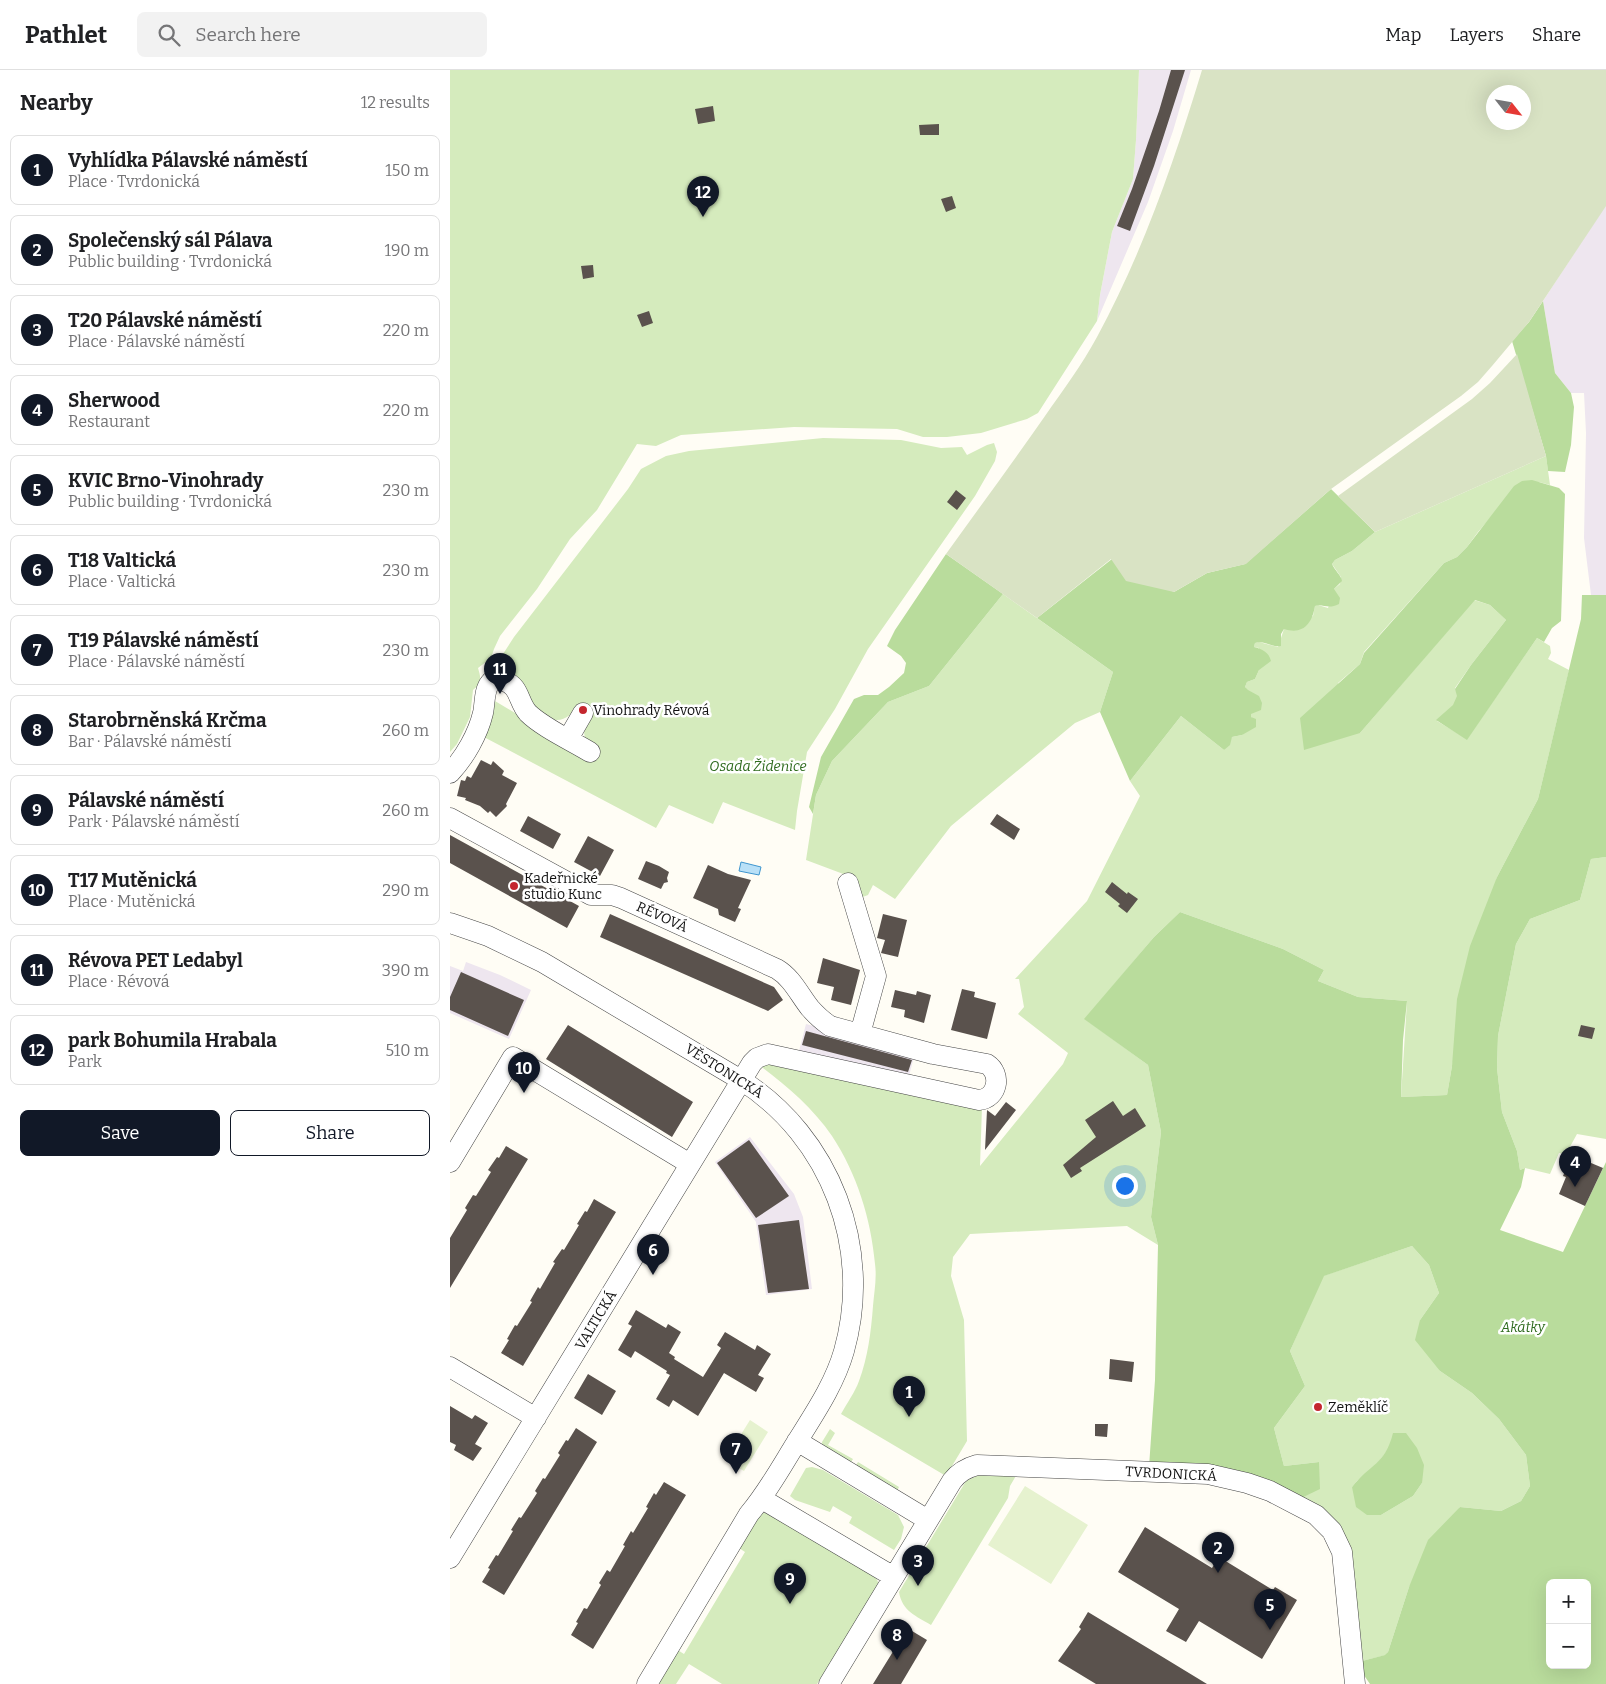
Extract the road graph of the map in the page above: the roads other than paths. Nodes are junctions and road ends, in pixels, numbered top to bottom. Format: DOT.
graph roads {
  1 [pos="583,713"];
  2 [pos="568,738"];
  3 [pos="590,752"];
  4 [pos="450,773"];
  5 [pos="450,818"];
  6 [pos="848,883"];
  7 [pos="450,923"];
  8 [pos="860,1034"];
  9 [pos="741,1080"];
  10 [pos="457,1134"];
  11 [pos="450,1162"];
  12 [pos="690,1164"];
  13 [pos="450,1367"];
  14 [pos="536,1418"];
  15 [pos="797,1441"];
  16 [pos="762,1499"];
  17 [pos="928,1520"];
  18 [pos="450,1558"];
  19 [pos="894,1577"];
  20 [pos="647,1684"];
  21 [pos="829,1684"];
  22 [pos="1355,1684"];
  1 -- 2 [label="street"];
  2 -- 3 [label="street"];
  2 -- 4 [label="street"];
  5 -- 8 [label="street, RÉVOVÁ"];
  6 -- 8 [label="street"];
  7 -- 9 [label="street, VĚSTONICKÁ"];
  8 -- 9 [label="street, RÉVOVÁ"];
  9 -- 12 [label="street, VALTICKÁ"];
  9 -- 15 [label="street, VĚSTONICKÁ"];
  10 -- 11 [label="street"];
  10 -- 12 [label="street"];
  12 -- 14 [label="street, VALTICKÁ"];
  13 -- 14 [label="street"];
  14 -- 18 [label="street, VALTICKÁ"];
  15 -- 16 [label="street, VĚSTONICKÁ"];
  15 -- 17 [label="street"];
  16 -- 19 [label="street"];
  16 -- 20 [label="street, VĚSTONICKÁ"];
  17 -- 19 [label="street, TVRDONICKÁ"];
  17 -- 22 [label="street, TVRDONICKÁ"];
  19 -- 21 [label="street, TVRDONICKÁ"];
}
